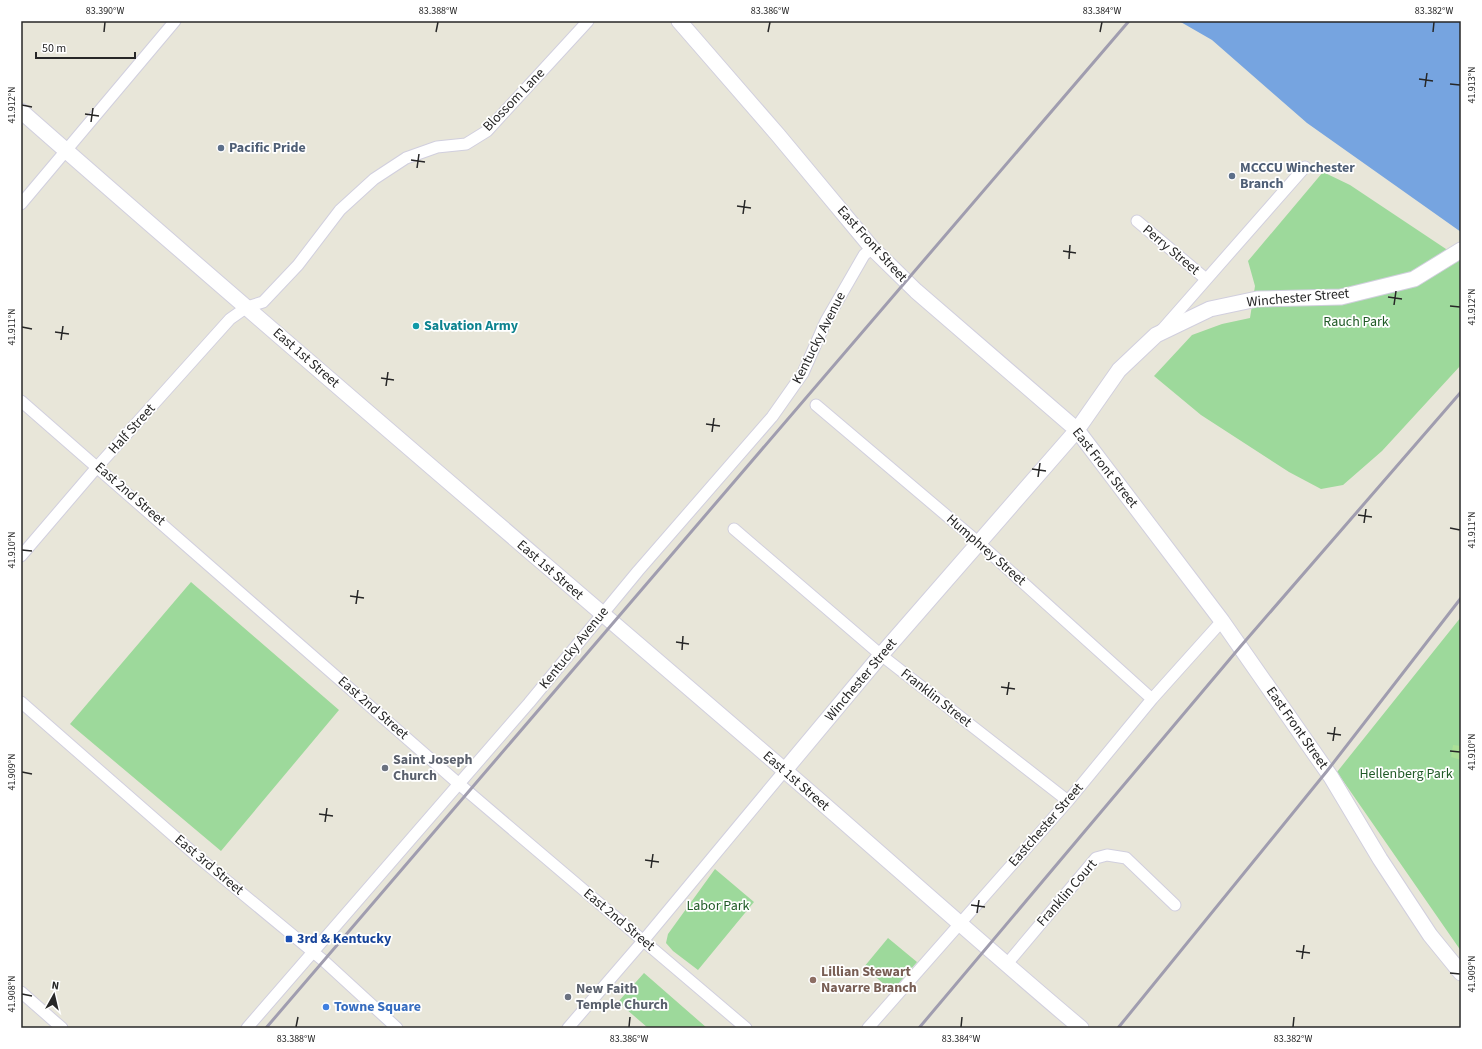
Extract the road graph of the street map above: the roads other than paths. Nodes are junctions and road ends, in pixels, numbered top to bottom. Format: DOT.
graph roads {
  1 [pos="175,21"];
  2 [pos="588,21"];
  3 [pos="679,21"];
  4 [pos="21,111"];
  5 [pos="65,150"];
  6 [pos="1305,167"];
  7 [pos="21,204"];
  8 [pos="1137,221"];
  9 [pos="872,248"];
  10 [pos="1461,250"];
  11 [pos="1206,279"];
  12 [pos="247,307"];
  13 [pos="1156,336"];
  14 [pos="21,400"];
  15 [pos="816,405"];
  16 [pos="1077,430"];
  17 [pos="98,466"];
  18 [pos="734,529"];
  19 [pos="979,543"];
  20 [pos="21,556"];
  21 [pos="601,614"];
  22 [pos="1222,621"];
  23 [pos="881,656"];
  24 [pos="1152,699"];
  25 [pos="21,702"];
  26 [pos="785,770"];
  27 [pos="459,784"];
  28 [pos="1068,801"];
  29 [pos="1175,905"];
  30 [pos="958,924"];
  31 [pos="644,941"];
  32 [pos="314,953"];
  33 [pos="1006,965"];
  34 [pos="1461,973"];
  35 [pos="21,992"];
  36 [pos="62,1028"];
  37 [pos="248,1028"];
  38 [pos="397,1028"];
  39 [pos="568,1028"];
  40 [pos="746,1028"];
  41 [pos="868,1028"];
  42 [pos="1081,1028"];
  1 -- 5 [label="street"];
  2 -- 12 [label="street, Blossom Lane"];
  3 -- 9 [label="street, East Front Street"];
  4 -- 5 [label="street, East 1st Street"];
  5 -- 7 [label="street"];
  5 -- 12 [label="street, East 1st Street"];
  6 -- 11 [label="street, Winchester Street"];
  8 -- 11 [label="street, Perry Street"];
  9 -- 16 [label="street, East Front Street"];
  9 -- 21 [label="street, Kentucky Avenue"];
  10 -- 13 [label="street, Winchester Street"];
  11 -- 13 [label="street, Winchester Street"];
  12 -- 17 [label="street, Half Street"];
  12 -- 21 [label="street, East 1st Street"];
  13 -- 16 [label="street, Winchester Street"];
  14 -- 17 [label="street, East 2nd Street"];
  15 -- 19 [label="street, Humphrey Street"];
  16 -- 19 [label="street, Winchester Street"];
  16 -- 22 [label="street, East Front Street"];
  17 -- 20 [label="street, Half Street"];
  17 -- 27 [label="street, East 2nd Street"];
  18 -- 23 [label="street, Franklin Street"];
  19 -- 23 [label="street, Winchester Street"];
  19 -- 24 [label="street, Humphrey Street"];
  21 -- 26 [label="street, East 1st Street"];
  21 -- 27 [label="street, Kentucky Avenue"];
  22 -- 24 [label="street, Eastchester Street"];
  22 -- 34 [label="street, East Front Street"];
  23 -- 26 [label="street, Winchester Street"];
  23 -- 28 [label="street, Franklin Street"];
  24 -- 28 [label="street, Eastchester Street"];
  25 -- 32 [label="street, East 3rd Street"];
  26 -- 30 [label="street, East 1st Street"];
  26 -- 31 [label="street, Winchester Street"];
  27 -- 31 [label="street, East 2nd Street"];
  27 -- 32 [label="street, Kentucky Avenue"];
  28 -- 30 [label="street, Eastchester Street"];
  29 -- 33 [label="street, Franklin Court"];
  30 -- 33 [label="street, East 1st Street"];
  30 -- 41 [label="street, Eastchester Street"];
  31 -- 39 [label="street, Winchester Street"];
  31 -- 40 [label="street, East 2nd Street"];
  32 -- 37 [label="street, Kentucky Avenue"];
  32 -- 38 [label="street, East 3rd Street"];
  33 -- 42 [label="street, East 1st Street"];
  35 -- 36 [label="street"];
}
